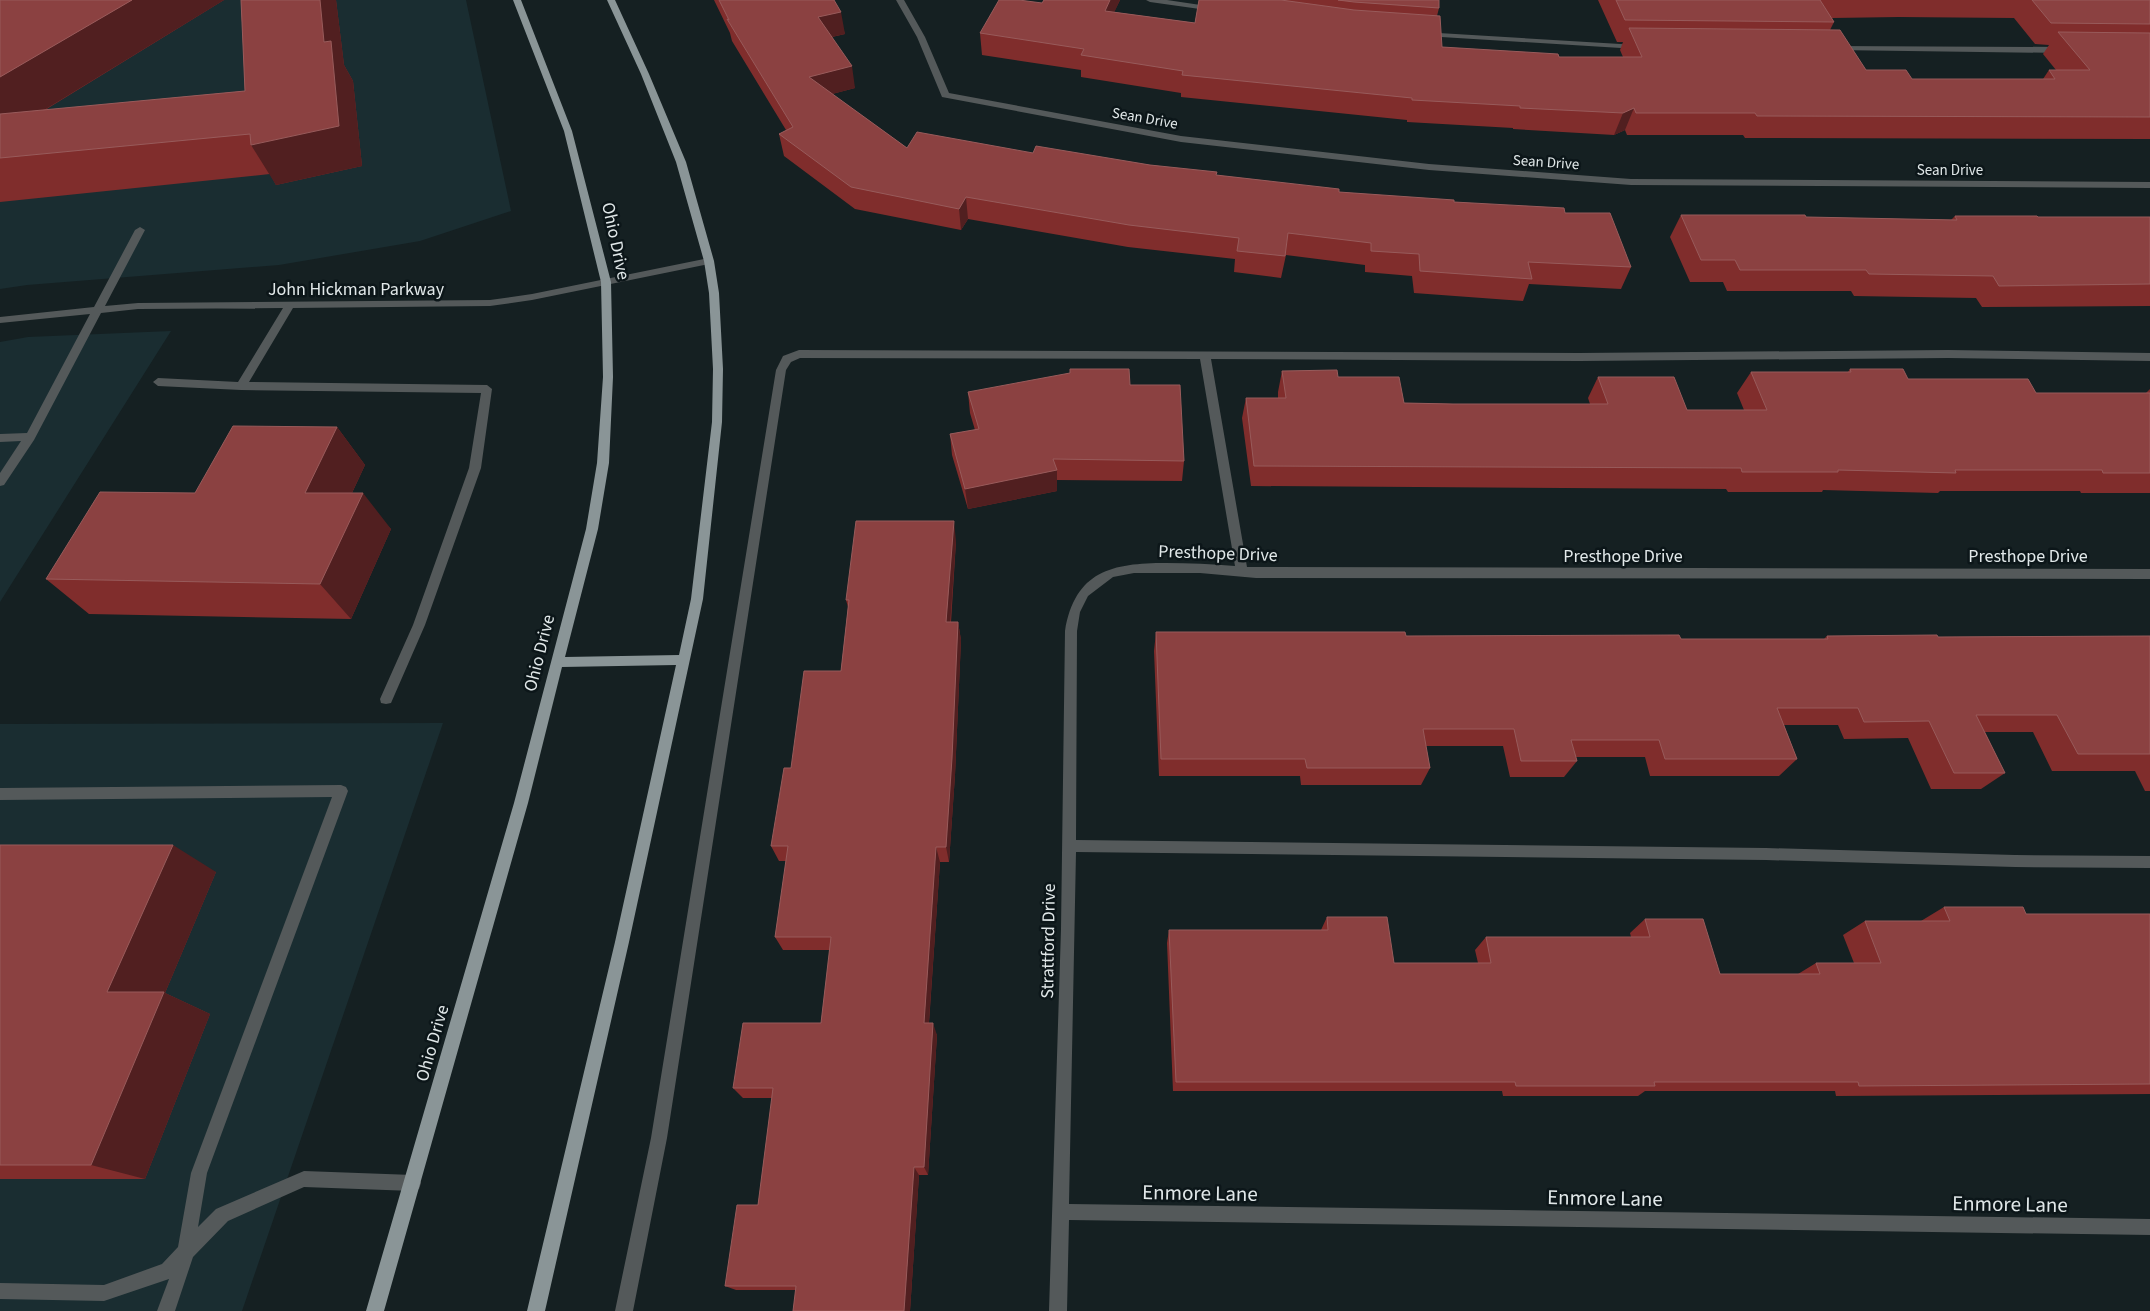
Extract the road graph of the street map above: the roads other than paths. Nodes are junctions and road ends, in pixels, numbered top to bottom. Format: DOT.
graph roads {
  1 [pos="517,0"];
  2 [pos="611,0"];
  3 [pos="900,0"];
  4 [pos="1150,0"];
  5 [pos="1226,11"];
  6 [pos="1420,33"];
  7 [pos="1646,47"];
  8 [pos="1822,48"];
  9 [pos="2075,50"];
  10 [pos="2150,184"];
  11 [pos="140,230"];
  12 [pos="709,261"];
  13 [pos="606,282"];
  14 [pos="289,306"];
  15 [pos="98,311"];
  16 [pos="0,320"];
  17 [pos="1205,355"];
  18 [pos="2150,356"];
  19 [pos="158,382"];
  20 [pos="241,386"];
  21 [pos="30,437"];
  22 [pos="0,438"];
  23 [pos="0,482"];
  24 [pos="1242,572"];
  25 [pos="2150,574"];
  26 [pos="1098,581"];
  27 [pos="684,660"];
  28 [pos="558,662"];
  29 [pos="386,699"];
  30 [pos="0,794"];
  31 [pos="1069,846"];
  32 [pos="2150,862"];
  33 [pos="413,1183"];
  34 [pos="1060,1212"];
  35 [pos="2150,1227"];
  36 [pos="186,1252"];
  37 [pos="0,1291"];
  38 [pos="166,1311"];
  39 [pos="375,1311"];
  40 [pos="536,1311"];
  41 [pos="624,1311"];
  42 [pos="1058,1311"];
  1 -- 13 [label="main road, Ohio Drive"];
  2 -- 12 [label="main road"];
  3 -- 10 [label="street, Sean Drive"];
  4 -- 5 [label="street"];
  6 -- 7 [label="street"];
  8 -- 9 [label="street"];
  11 -- 15 [label="street"];
  12 -- 13 [label="street, John Hickman Parkway"];
  12 -- 27 [label="main road"];
  13 -- 14 [label="street, John Hickman Parkway"];
  13 -- 28 [label="main road, Ohio Drive"];
  14 -- 15 [label="street, John Hickman Parkway"];
  14 -- 20 [label="street"];
  15 -- 16 [label="street, John Hickman Parkway"];
  15 -- 21 [label="street"];
  17 -- 18 [label="street"];
  17 -- 24 [label="street"];
  17 -- 41 [label="street"];
  19 -- 20 [label="street"];
  20 -- 29 [label="street"];
  21 -- 22 [label="street"];
  21 -- 23 [label="street"];
  24 -- 25 [label="street, Presthope Drive"];
  24 -- 26 [label="street, Presthope Drive"];
  26 -- 31 [label="street, Strattford Drive"];
  27 -- 28 [label="main road"];
  27 -- 40 [label="main road"];
  28 -- 33 [label="main road, Ohio Drive"];
  30 -- 36 [label="street"];
  31 -- 32 [label="street"];
  31 -- 34 [label="street, Strattford Drive"];
  33 -- 36 [label="street"];
  33 -- 39 [label="main road, Ohio Drive"];
  34 -- 35 [label="street, Enmore Lane"];
  34 -- 42 [label="street, Strattford Drive"];
  36 -- 37 [label="street"];
  36 -- 38 [label="street"];
}
